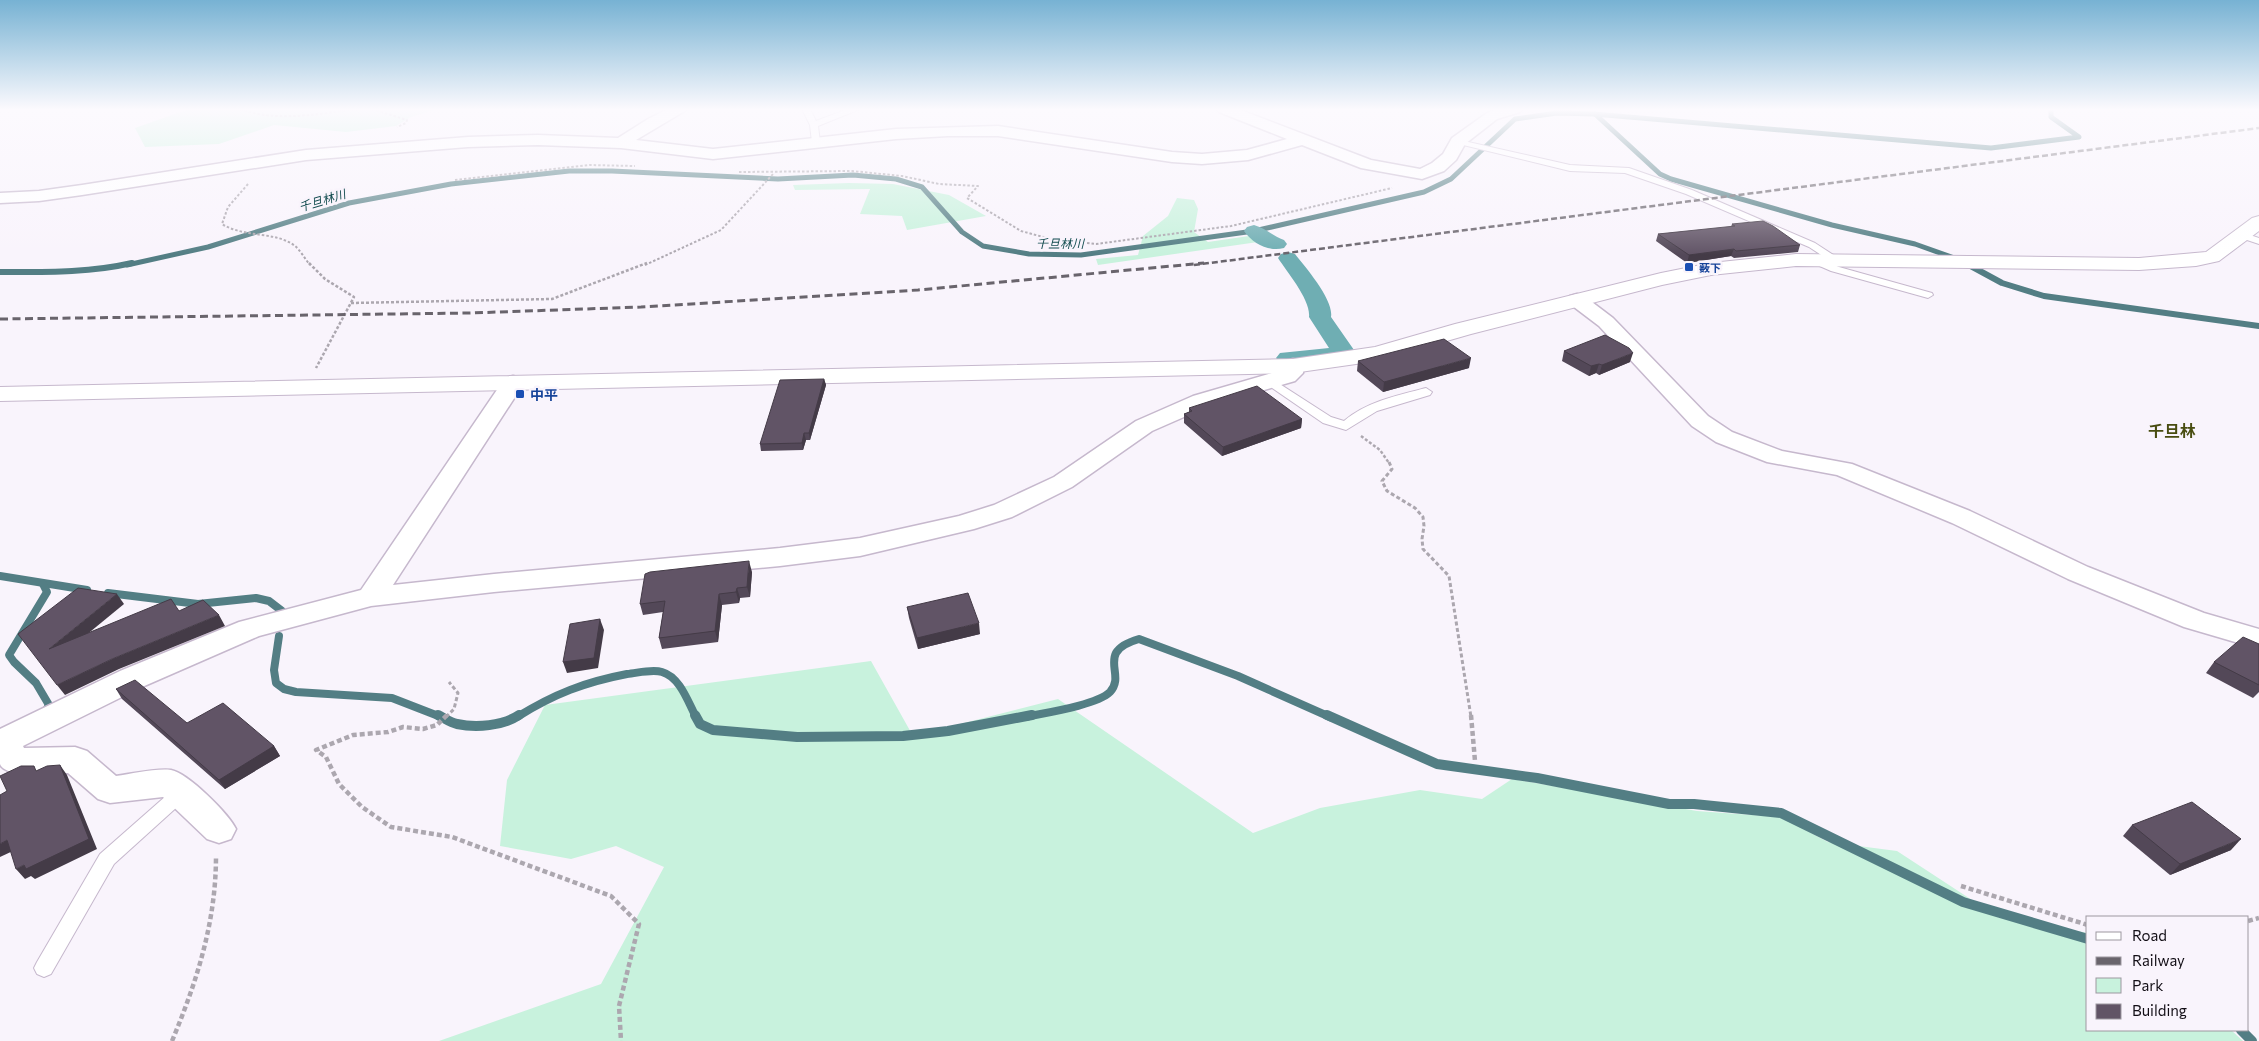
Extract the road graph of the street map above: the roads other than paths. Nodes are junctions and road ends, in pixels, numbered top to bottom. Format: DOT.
graph roads {
  1 [pos="290,158"];
  2 [pos="1181,158"];
  3 [pos="1218,158"];
  4 [pos="1351,158"];
  5 [pos="1449,158"];
  6 [pos="1527,158"];
  7 [pos="0,198"];
  8 [pos="2259,222"];
  9 [pos="2250,238"];
  10 [pos="1815,260"];
  11 [pos="1836,260"];
  12 [pos="1928,296"];
  13 [pos="1577,300"];
  14 [pos="1292,366"];
  15 [pos="1269,381"];
  16 [pos="513,383"];
  17 [pos="1426,392"];
  18 [pos="0,394"];
  19 [pos="371,597"];
  20 [pos="2259,639"];
  21 [pos="2,749"];
  22 [pos="181,793"];
  23 [pos="219,829"];
  24 [pos="44,968"];
  1 -- 7 [label="street"];
  2 -- 3 [label="street"];
  4 -- 5 [label="street"];
  6 -- 11 [label="lane"];
  8 -- 9 [label="street"];
  9 -- 11 [label="street"];
  10 -- 11 [label="street"];
  10 -- 12 [label="lane"];
  10 -- 13 [label="street"];
  13 -- 14 [label="street"];
  13 -- 20 [label="street"];
  14 -- 15 [label="street"];
  14 -- 16 [label="street"];
  15 -- 17 [label="lane"];
  15 -- 19 [label="street"];
  16 -- 18 [label="street"];
  16 -- 19 [label="street"];
  19 -- 21 [label="street"];
  21 -- 22 [label="street"];
  22 -- 23 [label="street"];
  22 -- 24 [label="lane"];
}
